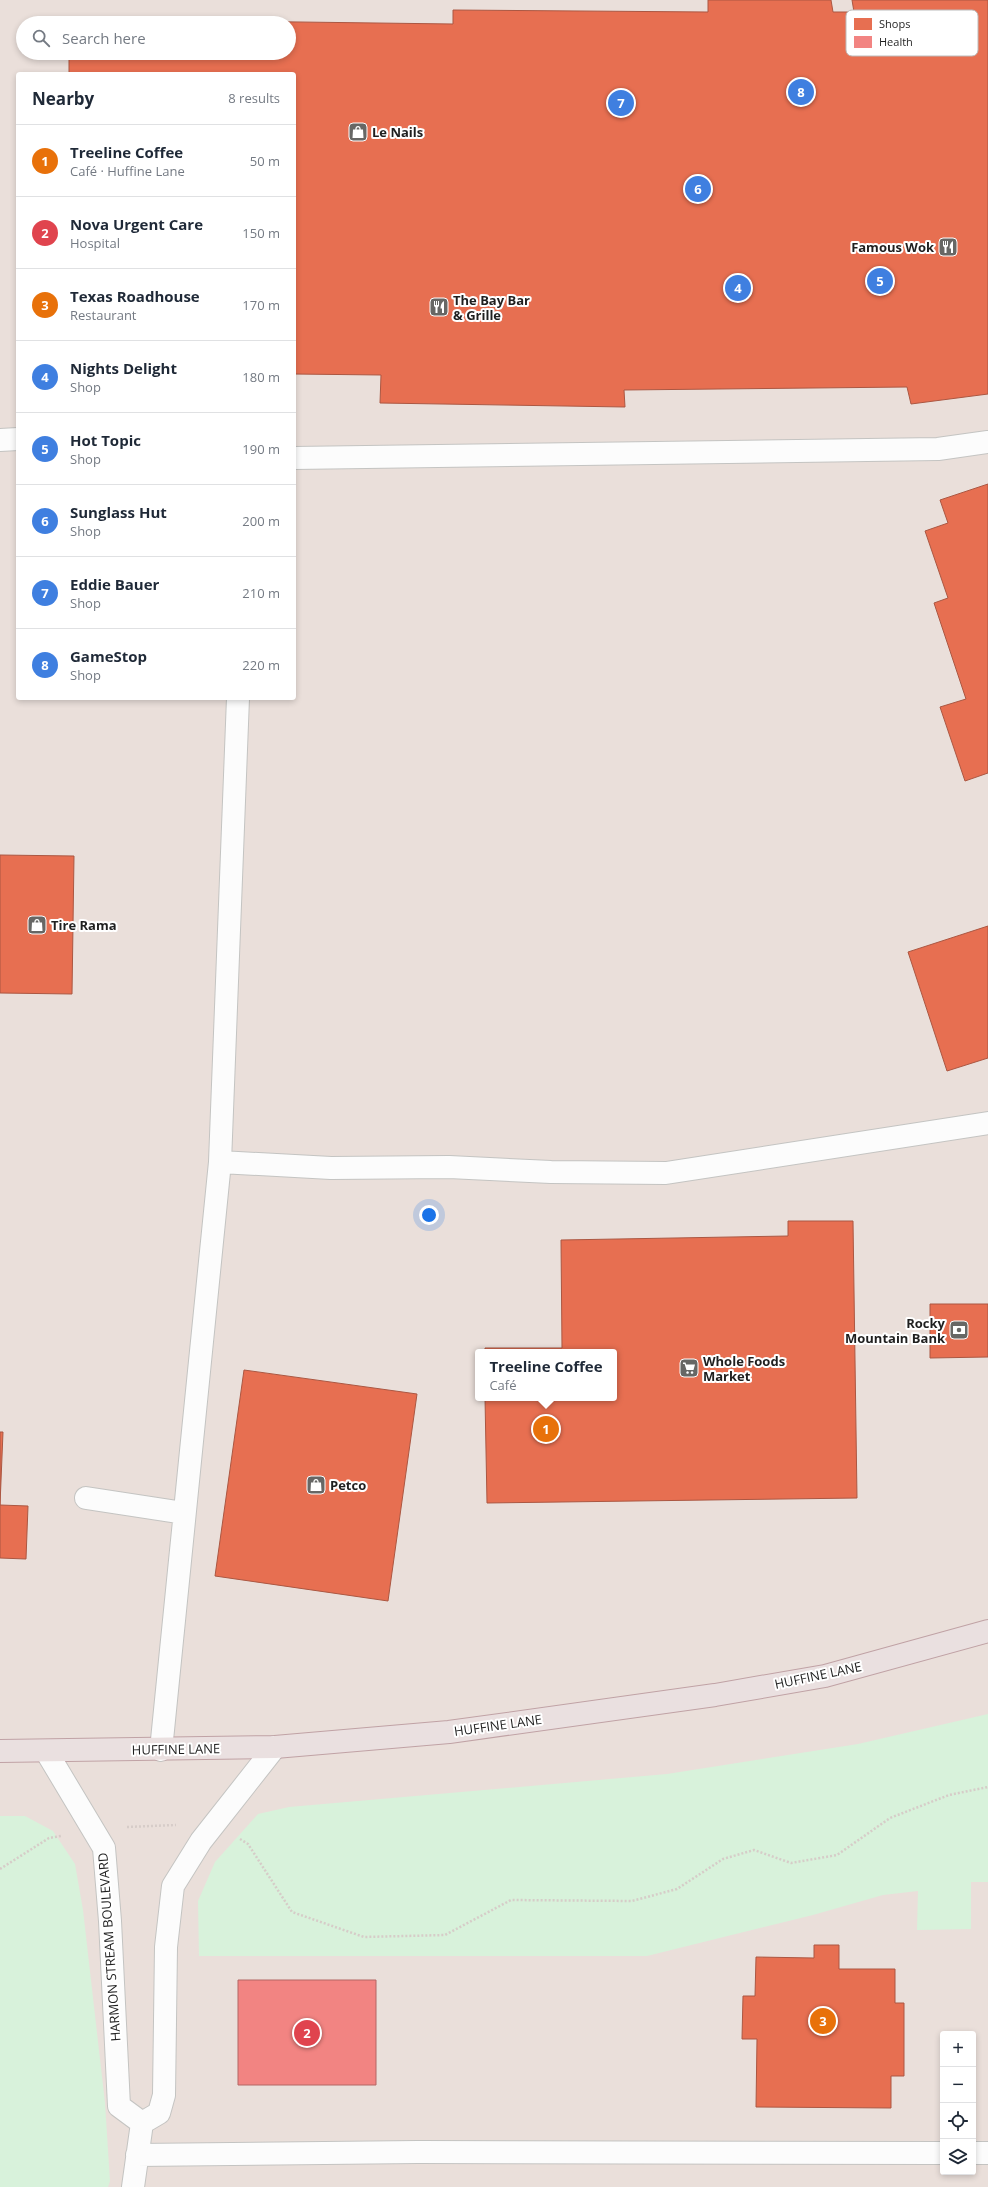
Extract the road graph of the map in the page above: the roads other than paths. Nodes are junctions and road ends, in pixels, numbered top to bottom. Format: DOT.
graph roads {
  1 [pos="16,439"];
  2 [pos="0,440"];
  3 [pos="988,442"];
  4 [pos="296,458"];
  5 [pos="238,700"];
  6 [pos="988,1123"];
  7 [pos="220,1162"];
  8 [pos="86,1498"];
  9 [pos="184,1513"];
  10 [pos="988,1631"];
  11 [pos="275,1747"];
  12 [pos="161,1750"];
  13 [pos="0,1751"];
  14 [pos="46,1751"];
  15 [pos="142,2124"];
  16 [pos="940,2153"];
  17 [pos="976,2153"];
  18 [pos="988,2153"];
  19 [pos="137,2155"];
  20 [pos="133,2187"];
  1 -- 2 [label="street"];
  3 -- 4 [label="street"];
  5 -- 7 [label="street"];
  6 -- 7 [label="street"];
  7 -- 9 [label="street"];
  8 -- 9 [label="street"];
  9 -- 12 [label="street"];
  10 -- 11 [label="highway, HUFFINE LANE"];
  11 -- 12 [label="highway, HUFFINE LANE"];
  11 -- 15 [label="street"];
  12 -- 14 [label="highway, HUFFINE LANE"];
  13 -- 14 [label="highway, HUFFINE LANE"];
  14 -- 15 [label="street, HARMON STREAM BOULEVARD"];
  15 -- 19 [label="street"];
  16 -- 19 [label="street"];
  17 -- 18 [label="street"];
  19 -- 20 [label="street"];
}
